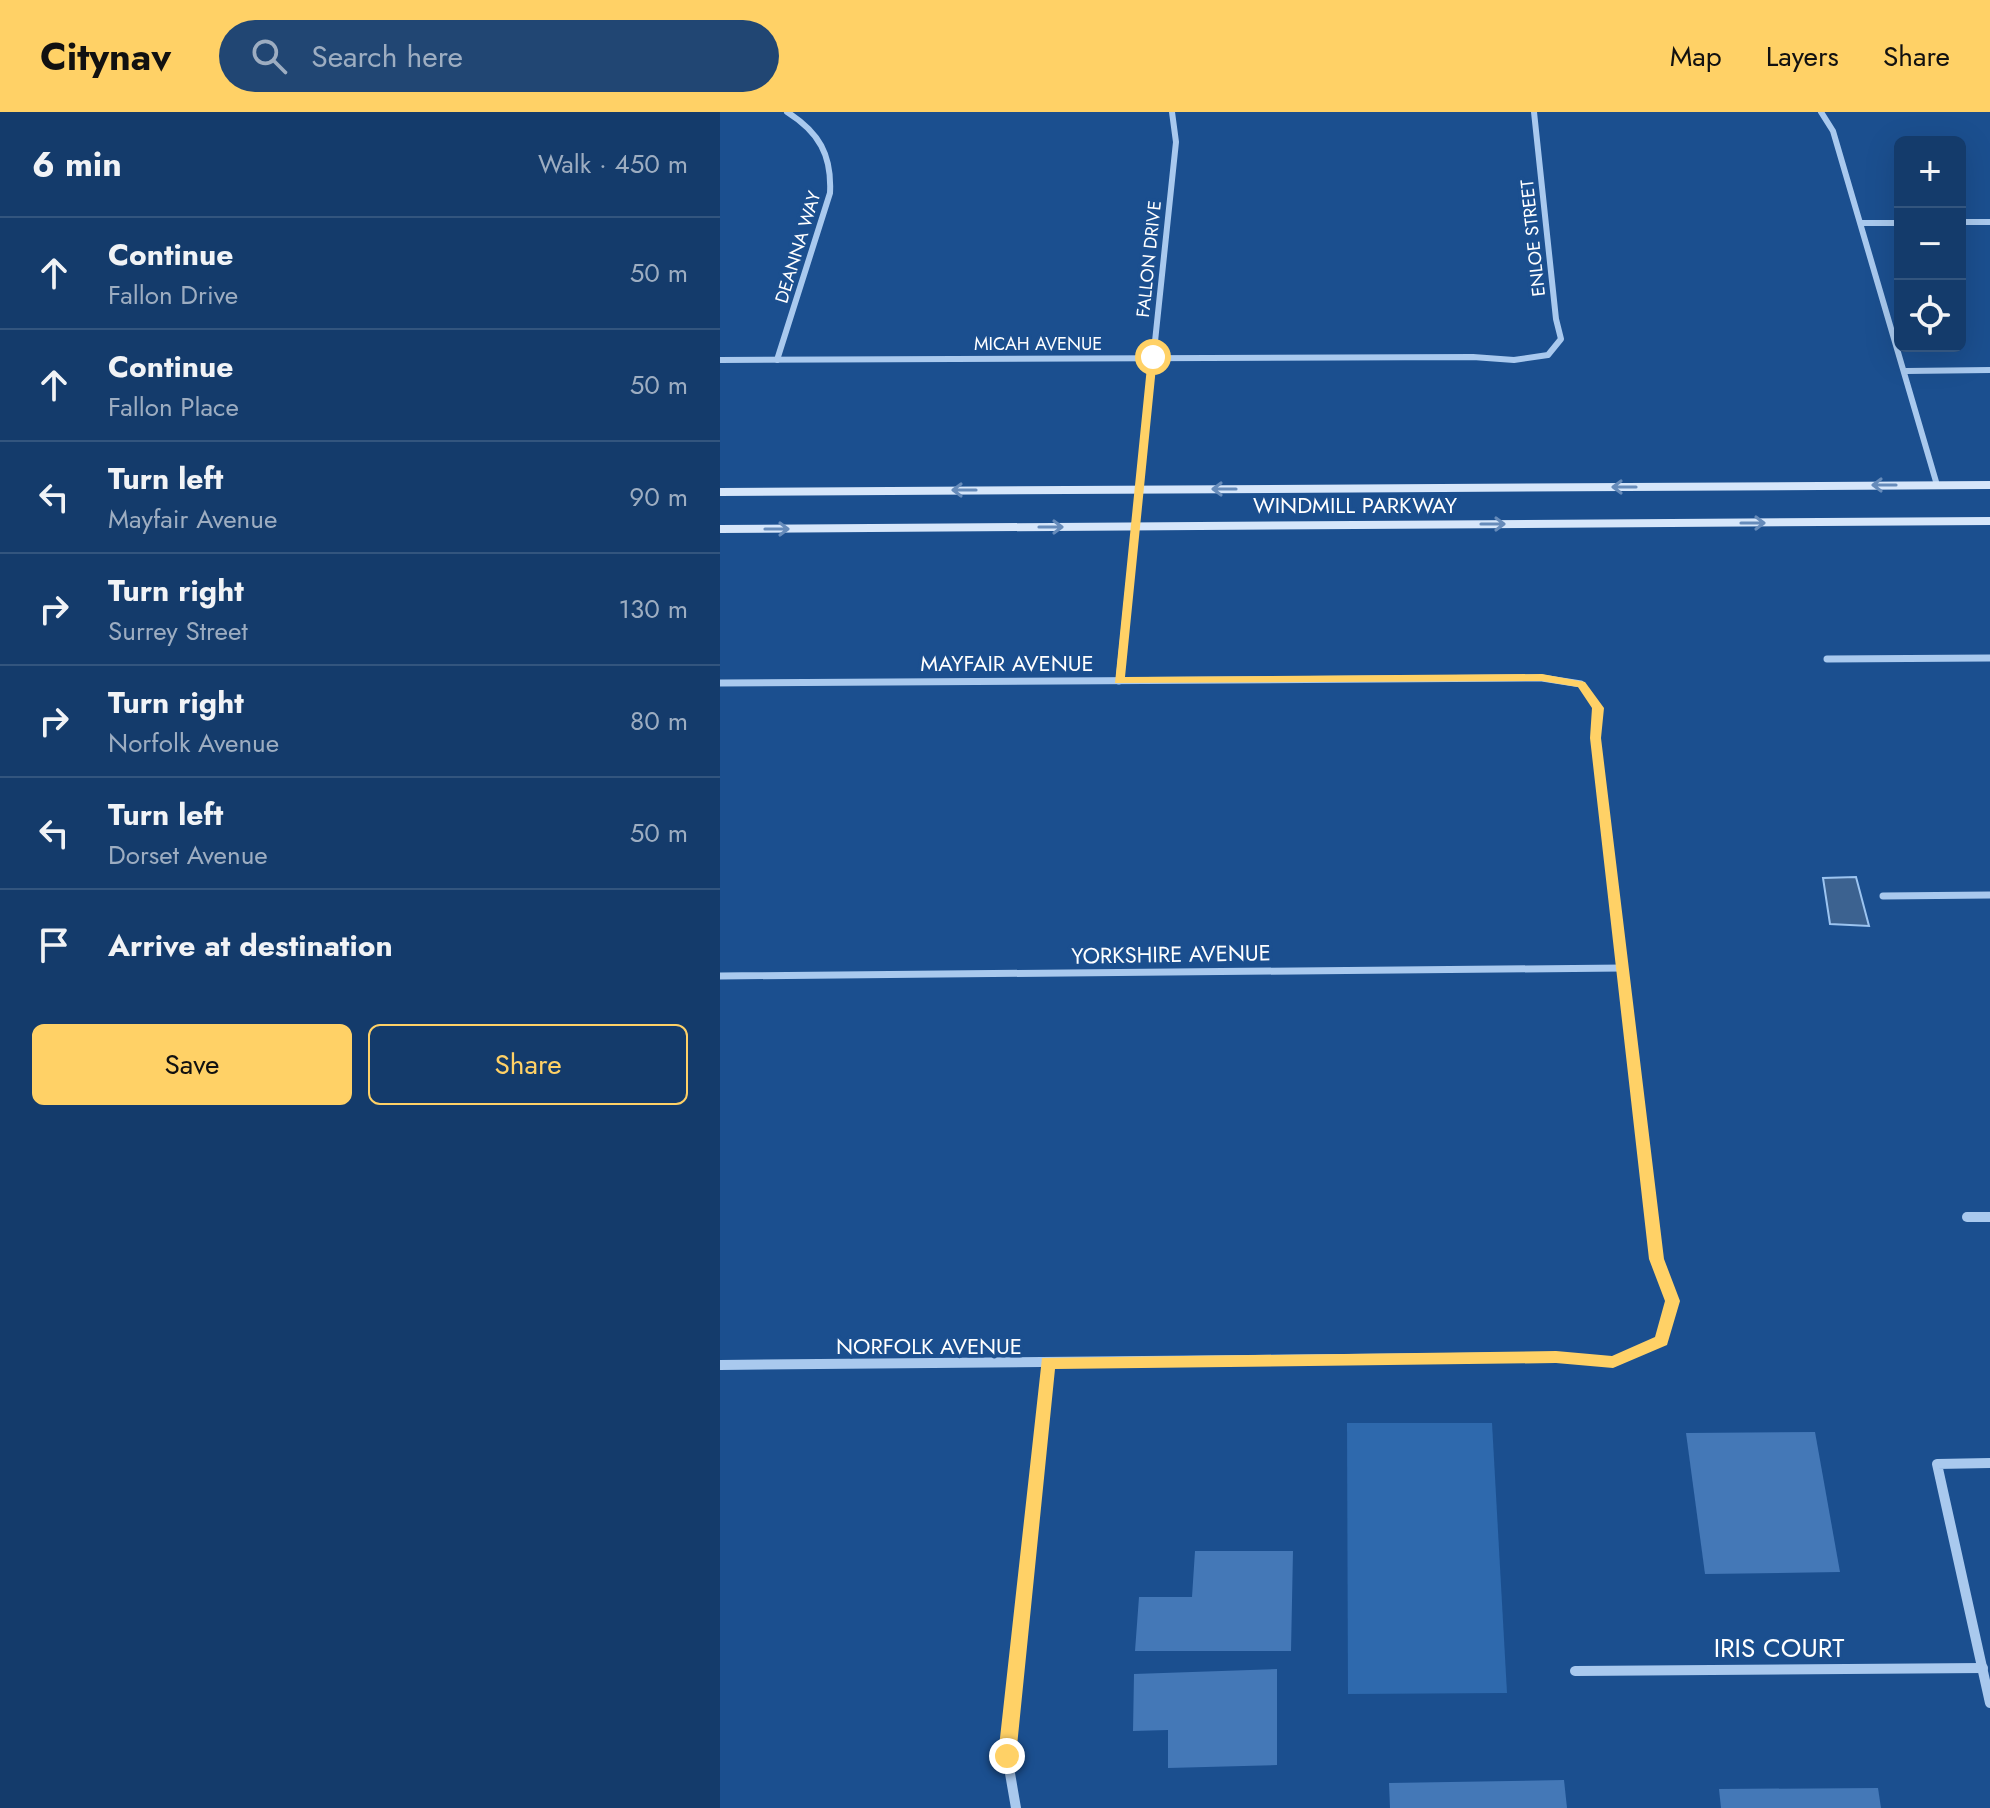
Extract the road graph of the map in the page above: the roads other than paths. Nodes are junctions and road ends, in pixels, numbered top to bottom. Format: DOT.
graph roads {
  1 [pos="787,112"];
  2 [pos="1172,112"];
  3 [pos="1534,112"];
  4 [pos="1821,112"];
  5 [pos="1966,222"];
  6 [pos="1990,222"];
  7 [pos="1862,223"];
  8 [pos="1894,223"];
  9 [pos="1548,355"];
  10 [pos="1153,357"];
  11 [pos="720,360"];
  12 [pos="777,360"];
  13 [pos="1990,370"];
  14 [pos="1906,371"];
  15 [pos="1937,485"];
  16 [pos="1990,485"];
  17 [pos="1139,490"];
  18 [pos="720,492"];
  19 [pos="1990,521"];
  20 [pos="1135,526"];
  21 [pos="720,529"];
  22 [pos="1990,658"];
  23 [pos="1827,659"];
  24 [pos="1119,681"];
  25 [pos="720,683"];
  26 [pos="1990,895"];
  27 [pos="1883,896"];
  28 [pos="1623,968"];
  29 [pos="720,976"];
  30 [pos="1967,1217"];
  31 [pos="1990,1217"];
  32 [pos="1048,1363"];
  33 [pos="720,1365"];
  34 [pos="1990,1463"];
  35 [pos="1983,1668"];
  36 [pos="1575,1671"];
  37 [pos="1990,1703"];
  38 [pos="1016,1808"];
  1 -- 12 [label="street, DEANNA WAY"];
  2 -- 10 [label="street, FALLON DRIVE"];
  3 -- 9 [label="street, ENLOE STREET"];
  4 -- 7 [label="street"];
  5 -- 6 [label="street"];
  7 -- 8 [label="street"];
  7 -- 14 [label="street"];
  9 -- 10 [label="street, MICAH AVENUE"];
  10 -- 12 [label="street, MICAH AVENUE"];
  10 -- 17 [label="street, FALLON DRIVE"];
  11 -- 12 [label="street, MICAH AVENUE"];
  13 -- 14 [label="street"];
  14 -- 15 [label="street"];
  15 -- 16 [label="main road, WINDMILL PARKWAY"];
  15 -- 17 [label="main road, WINDMILL PARKWAY, one-way"];
  17 -- 18 [label="main road, WINDMILL PARKWAY, one-way"];
  17 -- 20 [label="street, FALLON DRIVE"];
  20 -- 19 [label="main road, WINDMILL PARKWAY, one-way"];
  21 -- 20 [label="main road, WINDMILL PARKWAY, one-way"];
  20 -- 24 [label="street, FALLON DRIVE"];
  22 -- 23 [label="street"];
  24 -- 25 [label="street, MAYFAIR AVENUE"];
  24 -- 28 [label="street, MAYFAIR AVENUE"];
  26 -- 27 [label="street"];
  28 -- 29 [label="street, YORKSHIRE AVENUE"];
  28 -- 32 [label="street, NORFOLK AVENUE"];
  30 -- 31 [label="street"];
  32 -- 33 [label="street, NORFOLK AVENUE"];
  32 -- 38 [label="street"];
  34 -- 35 [label="street"];
  35 -- 36 [label="street, IRIS COURT"];
  35 -- 37 [label="street"];
}
